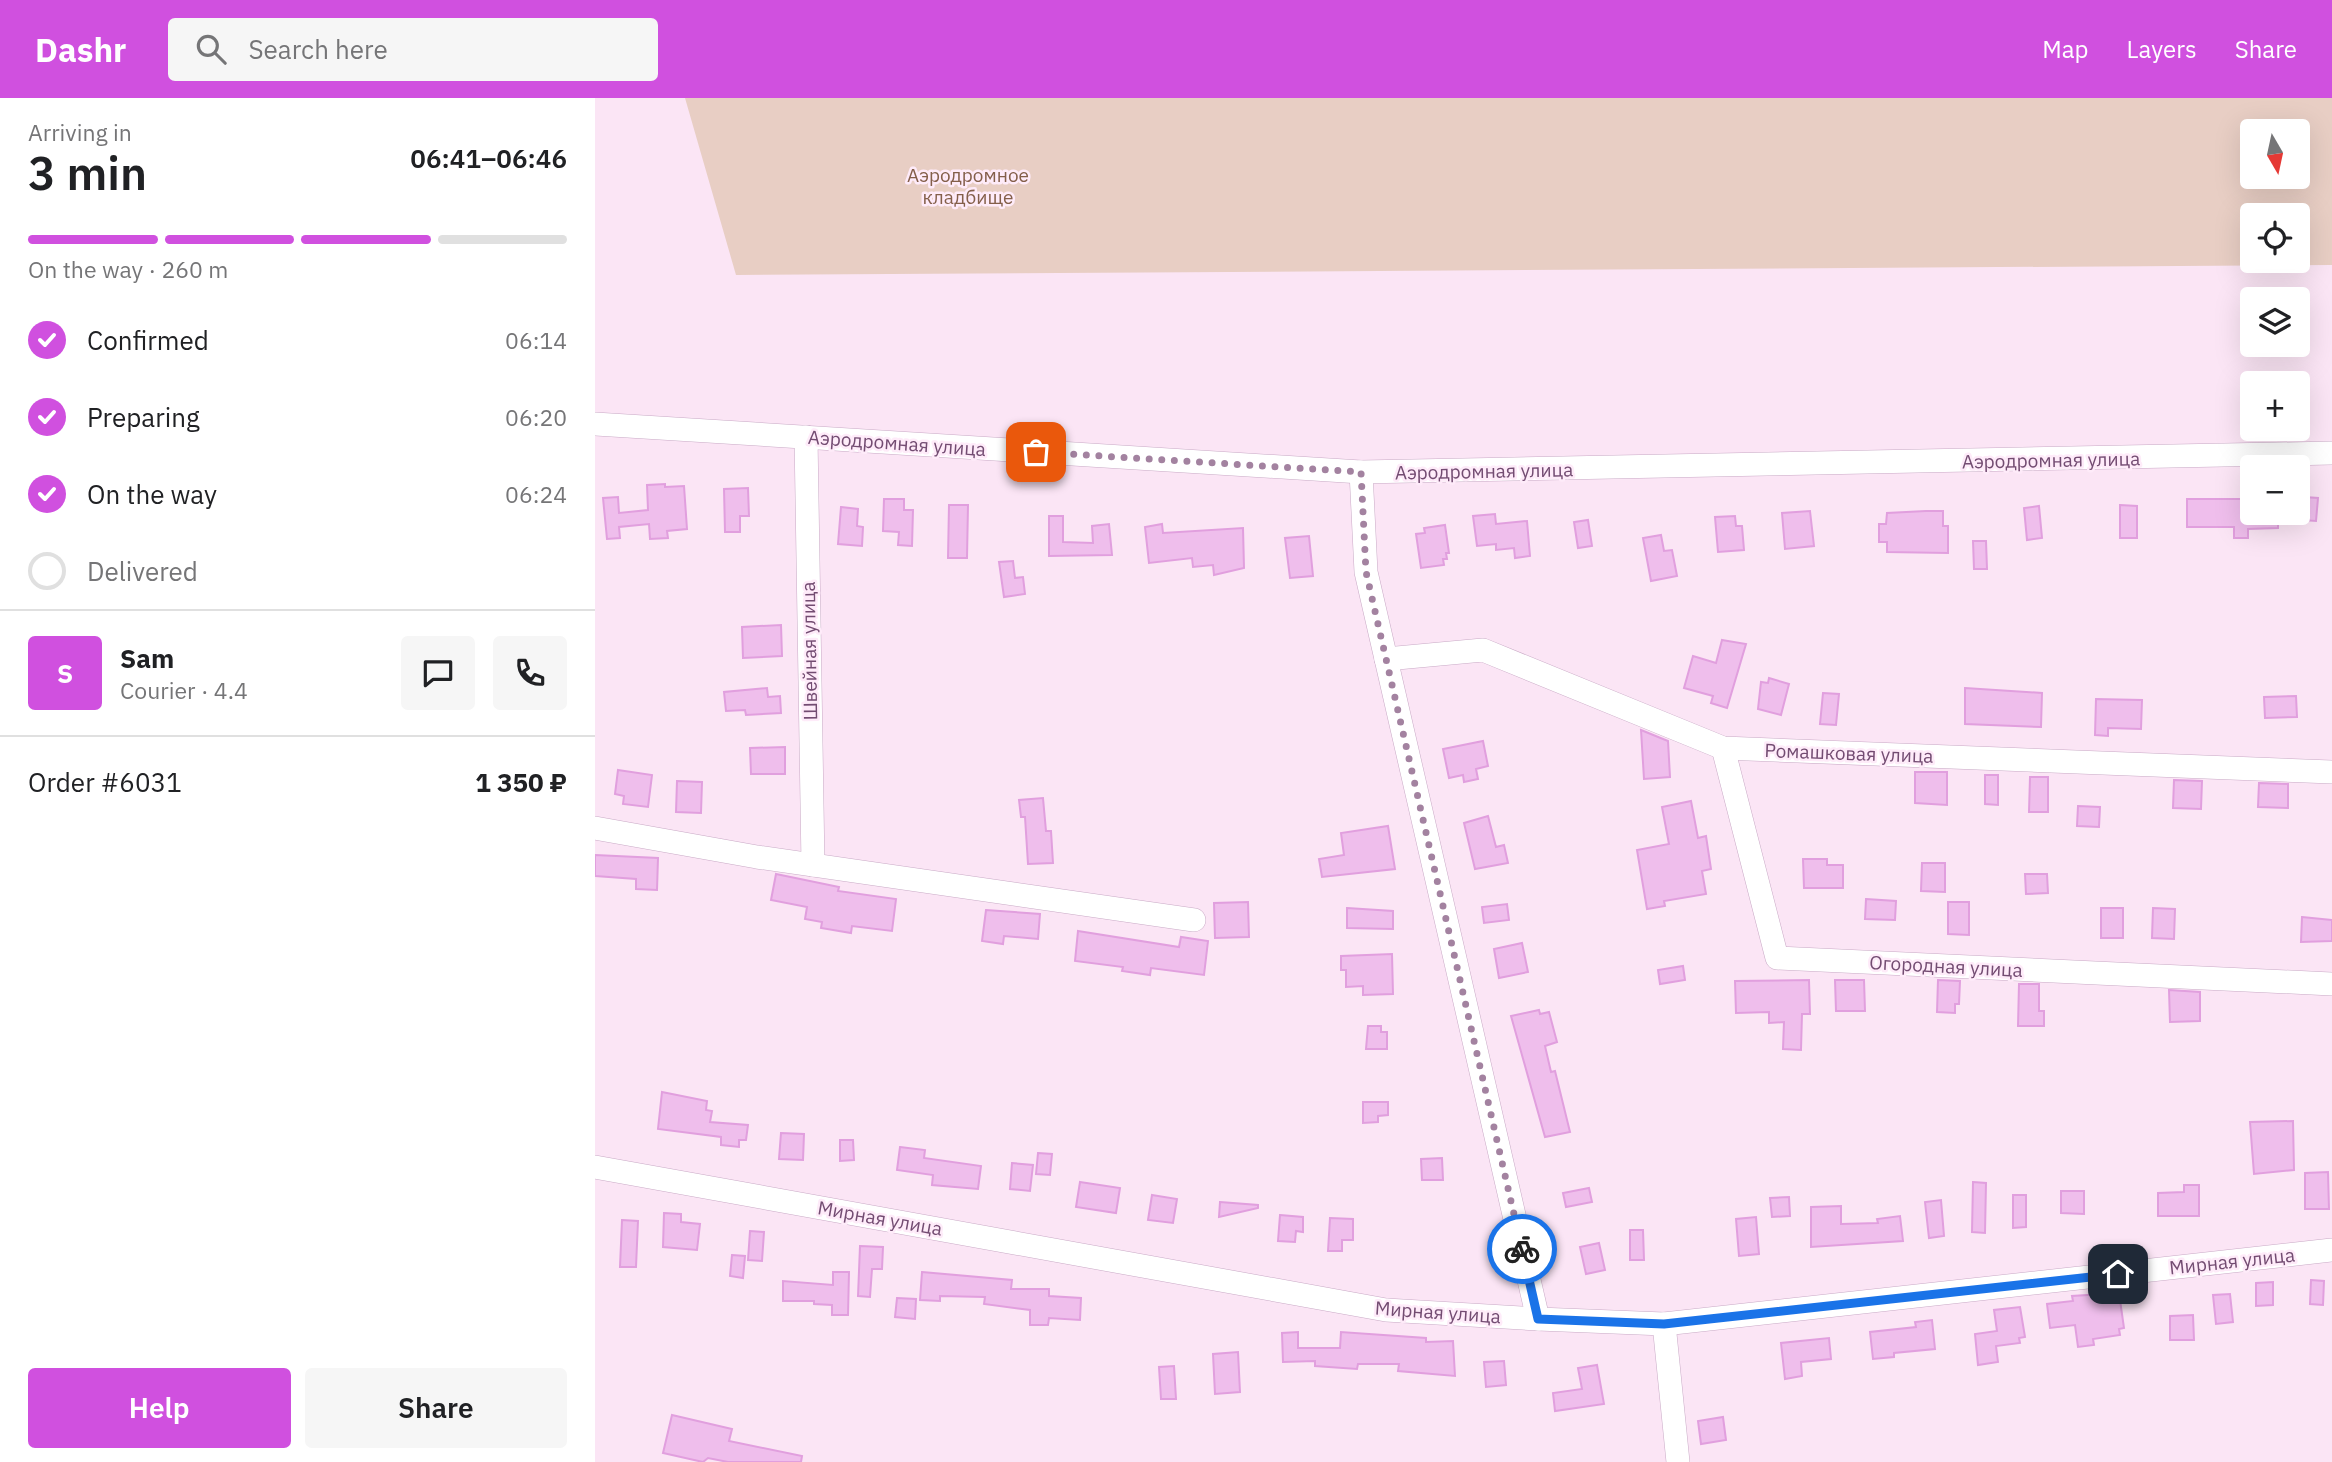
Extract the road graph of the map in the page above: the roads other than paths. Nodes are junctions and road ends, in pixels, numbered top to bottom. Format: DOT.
graph roads {
  1 [pos="595,424"];
  2 [pos="806,438"];
  3 [pos="2332,453"];
  4 [pos="1361,472"];
  5 [pos="1386,659"];
  6 [pos="1723,748"];
  7 [pos="2332,772"];
  8 [pos="595,828"];
  9 [pos="813,865"];
  10 [pos="1194,920"];
  11 [pos="2332,984"];
  12 [pos="595,1167"];
  13 [pos="2332,1250"];
  14 [pos="1538,1319"];
  15 [pos="1664,1324"];
  16 [pos="1678,1462"];
  1 -- 2 [label="street, Аэродромная улица"];
  2 -- 4 [label="street, Аэродромная улица"];
  2 -- 9 [label="street, Швейная улица"];
  3 -- 4 [label="street, Аэродромная улица"];
  4 -- 5 [label="street"];
  5 -- 6 [label="street, Ромашковая улица"];
  5 -- 14 [label="street"];
  6 -- 7 [label="street, Ромашковая улица"];
  6 -- 11 [label="street, Огородная улица"];
  8 -- 9 [label="street"];
  9 -- 10 [label="street"];
  12 -- 14 [label="street, Мирная улица"];
  13 -- 15 [label="street, Мирная улица"];
  14 -- 15 [label="street, Мирная улица"];
  15 -- 16 [label="street"];
}
